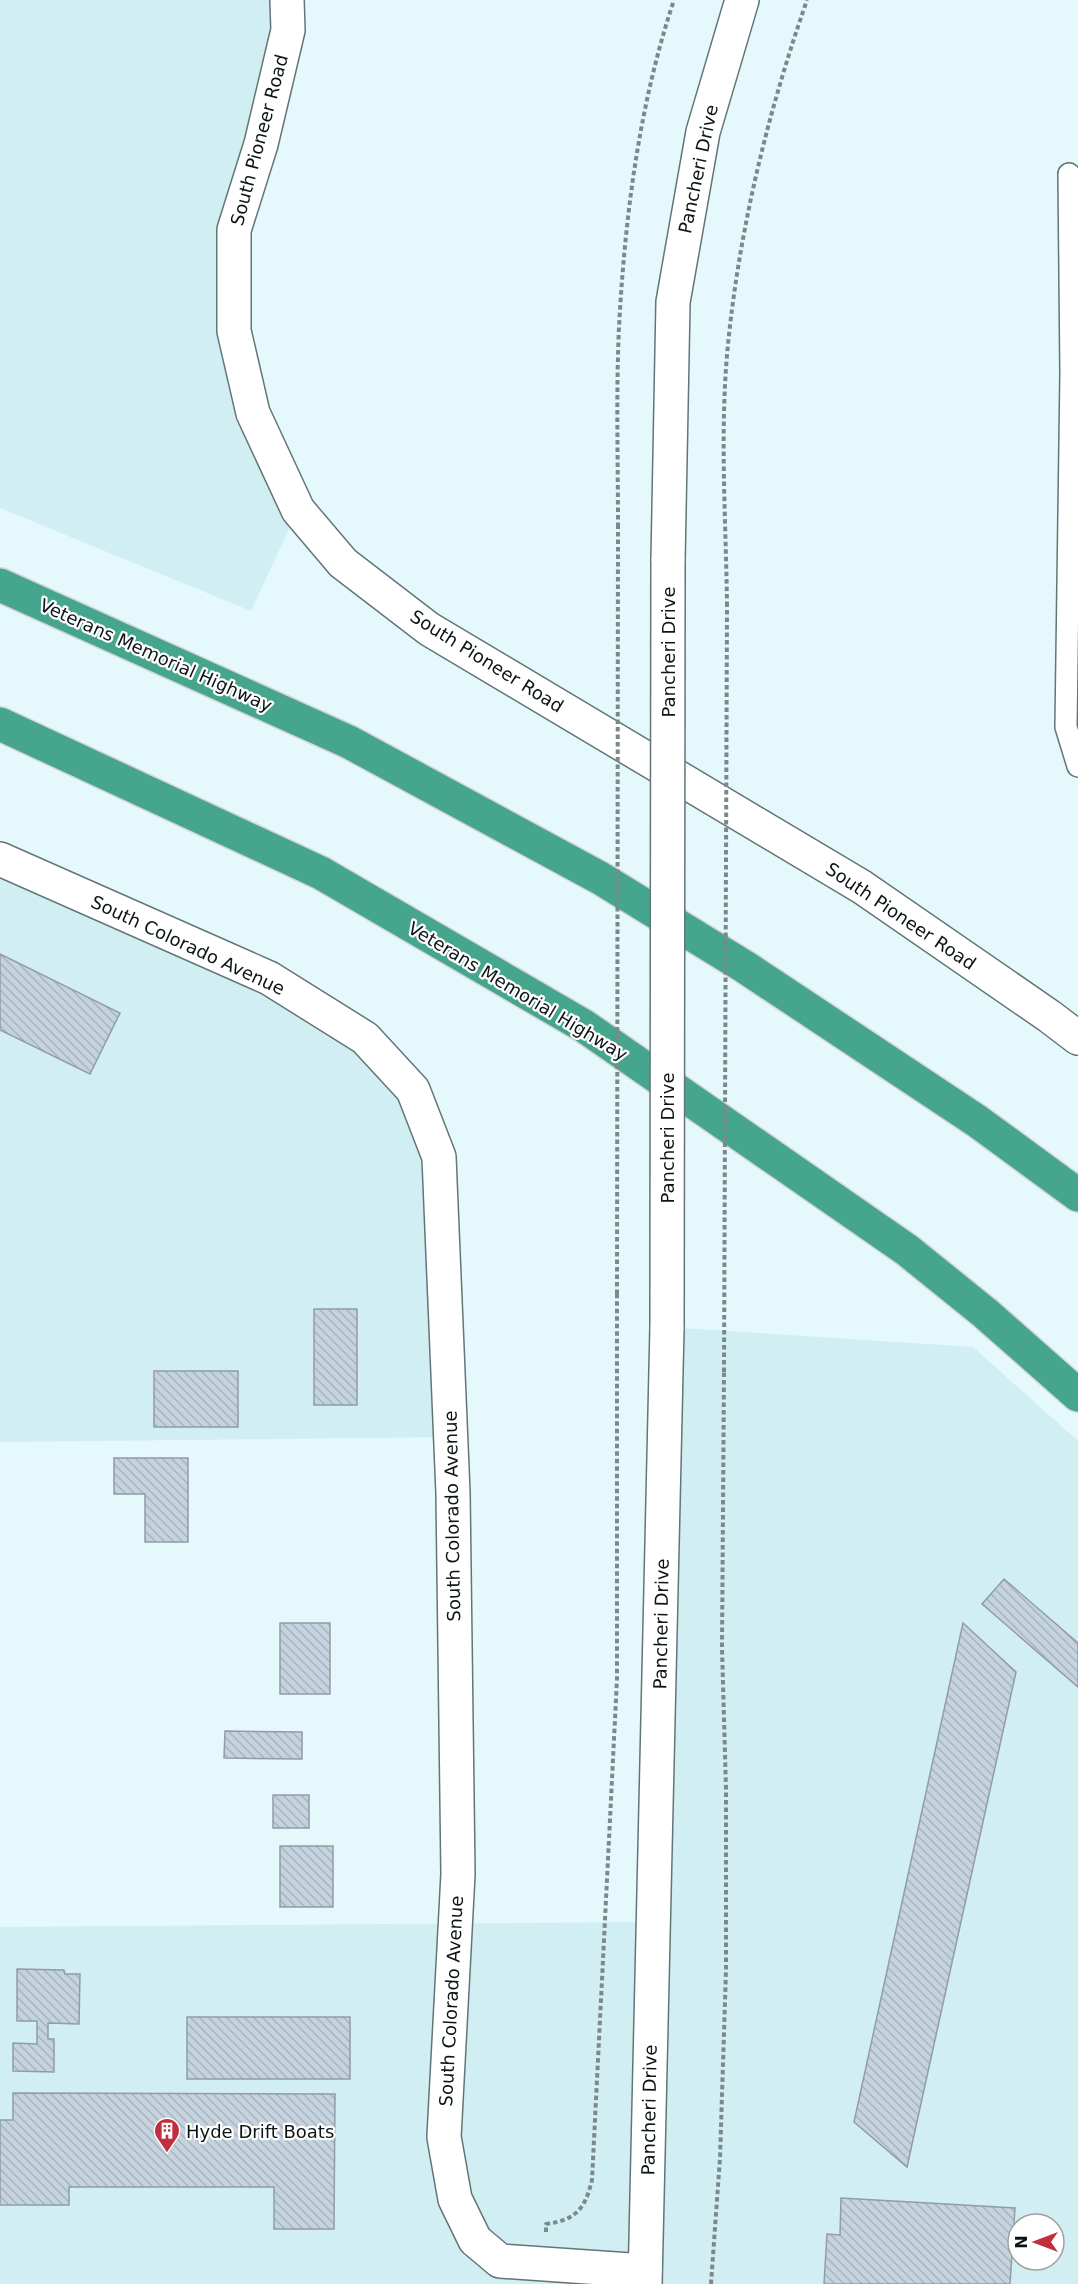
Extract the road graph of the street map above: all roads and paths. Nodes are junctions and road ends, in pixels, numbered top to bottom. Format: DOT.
graph roads {
  1 [pos="287,0"];
  2 [pos="674,0"];
  3 [pos="742,0"];
  4 [pos="807,0"];
  5 [pos="1069,174"];
  6 [pos="1075,373"];
  7 [pos="0,585"];
  8 [pos="0,724"];
  9 [pos="1078,766"];
  10 [pos="0,860"];
  11 [pos="1078,1038"];
  12 [pos="1078,1195"];
  13 [pos="1078,1395"];
  14 [pos="592,2180"];
  15 [pos="645,2277"];
  16 [pos="711,2284"];
  1 -- 11 [label="street, South Pioneer Road"];
  2 -- 14 [label="path, bridge"];
  3 -- 15 [label="street, Pancheri Drive, bridge"];
  4 -- 16 [label="path, bridge"];
  5 -- 6 [label="lane"];
  6 -- 9 [label="lane"];
  7 -- 12 [label="highway, Veterans Memorial Highway"];
  8 -- 13 [label="highway, Veterans Memorial Highway"];
  10 -- 15 [label="street, South Colorado Avenue"];
}
